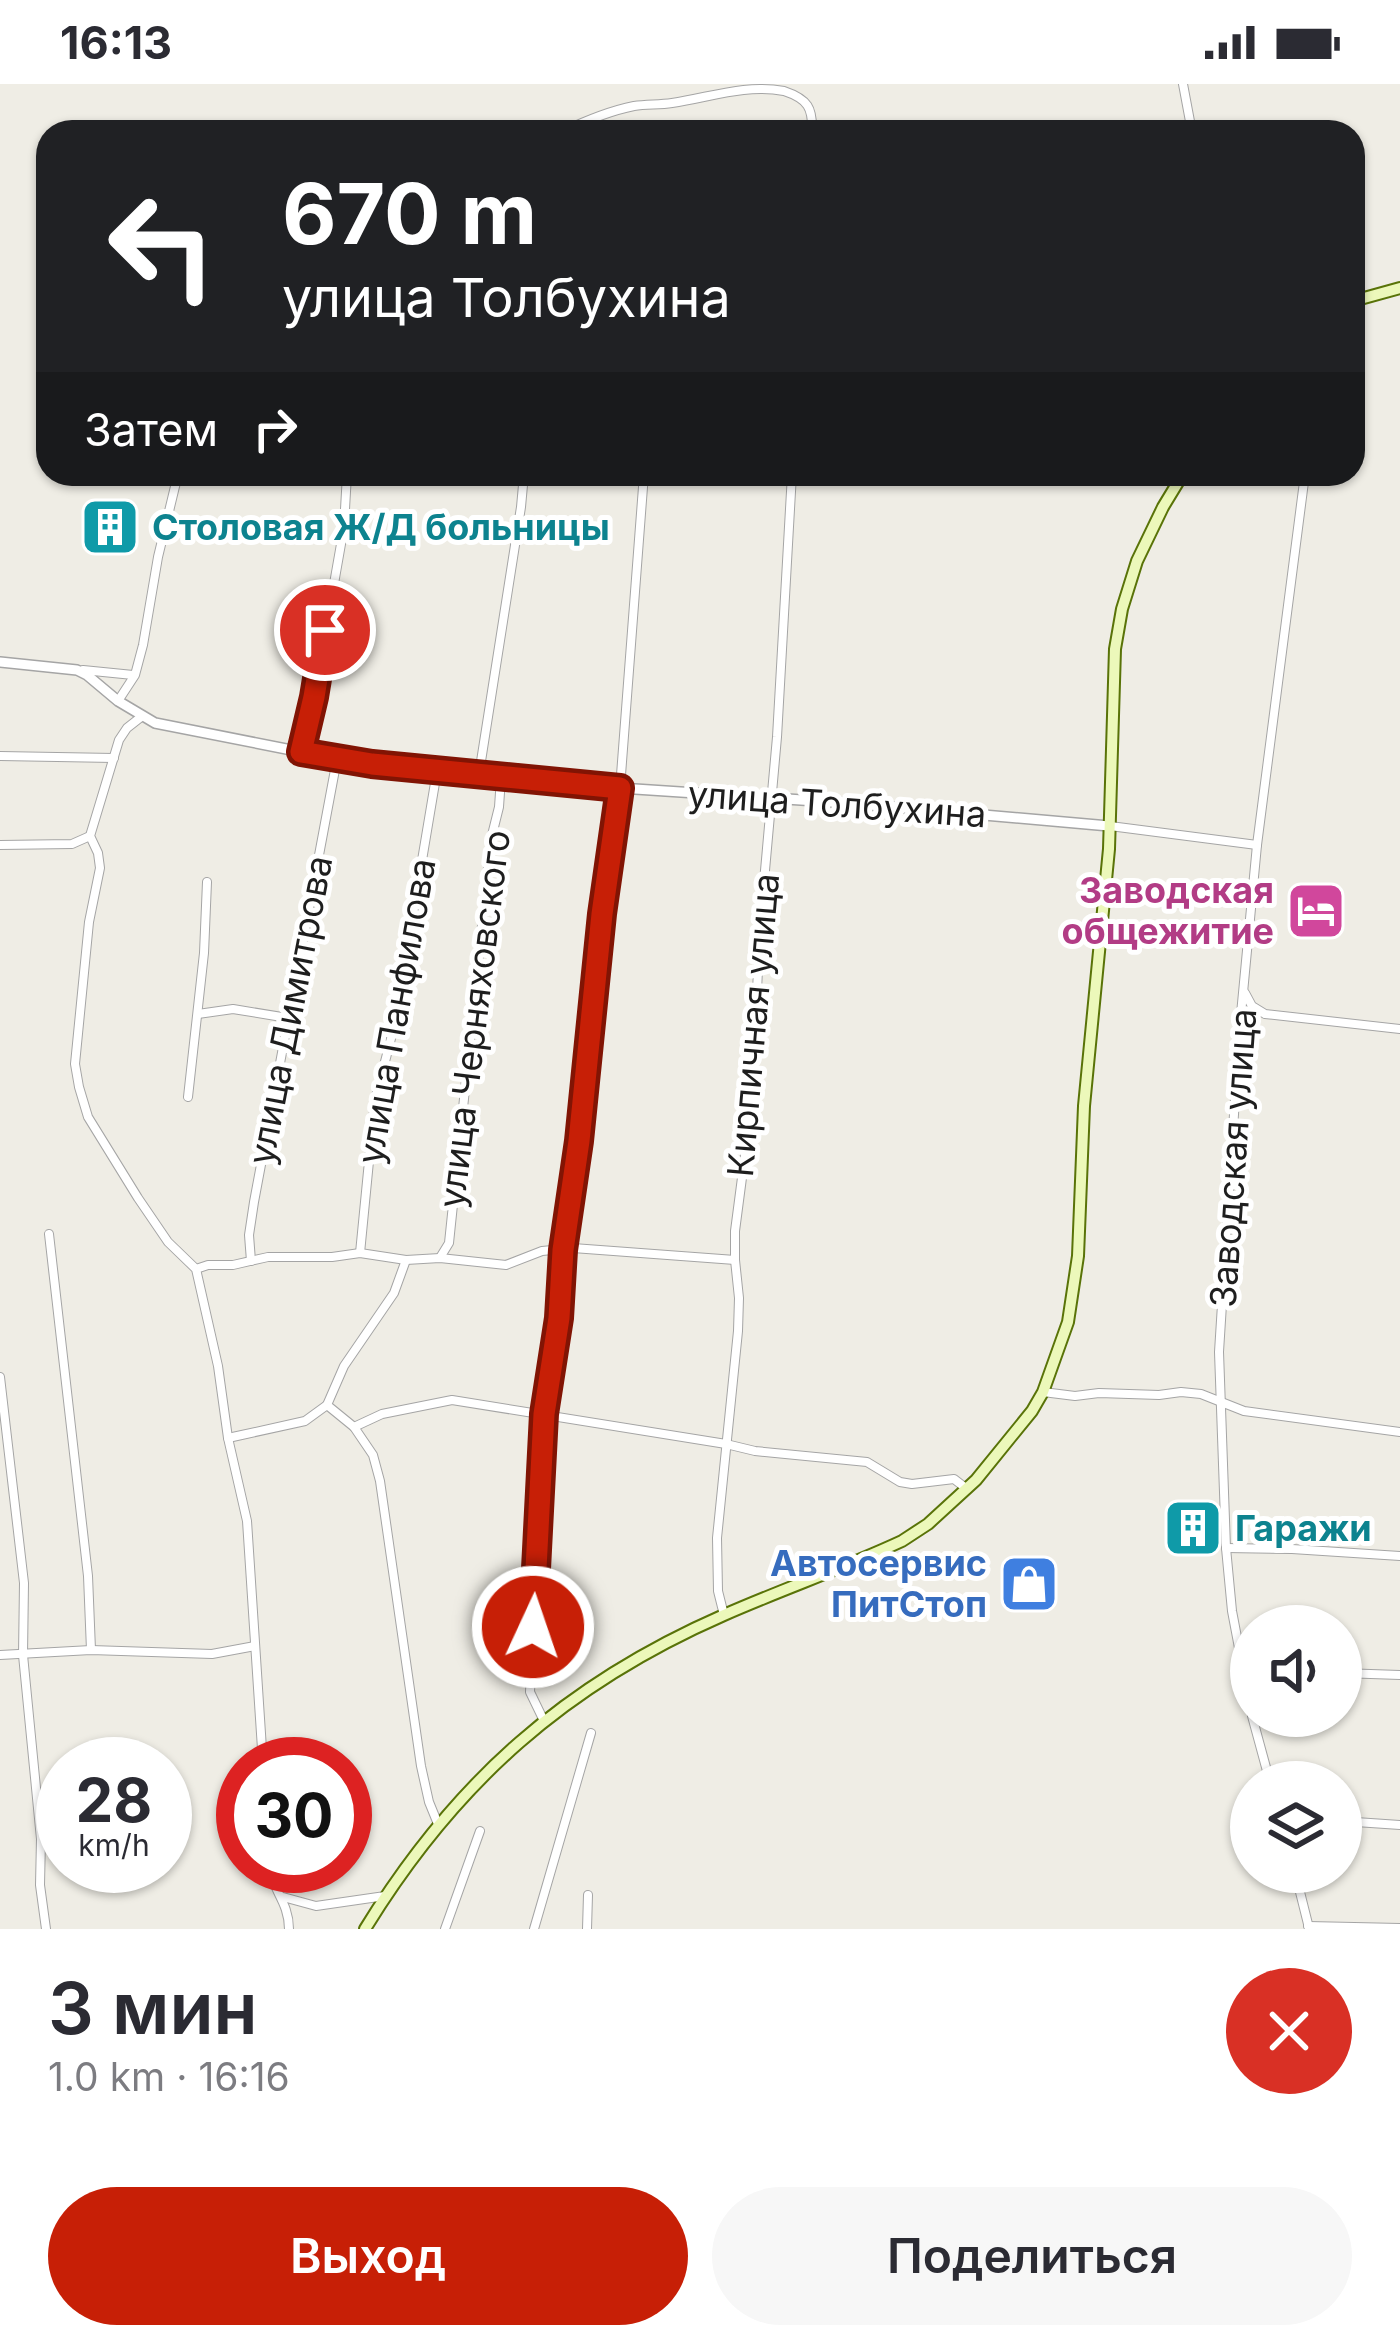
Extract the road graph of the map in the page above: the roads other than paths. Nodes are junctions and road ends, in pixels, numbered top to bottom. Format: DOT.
graph roads {
  1 [pos="1183,84"];
  2 [pos="595,120"];
  3 [pos="812,120"];
  4 [pos="1190,120"];
  5 [pos="1400,288"];
  6 [pos="1365,298"];
  7 [pos="175,486"];
  8 [pos="346,486"];
  9 [pos="523,486"];
  10 [pos="643,486"];
  11 [pos="791,486"];
  12 [pos="1176,486"];
  13 [pos="1303,486"];
  14 [pos="0,662"];
  15 [pos="77,670"];
  16 [pos="135,675"];
  17 [pos="118,701"];
  18 [pos="141,717"];
  19 [pos="301,752"];
  20 [pos="0,756"];
  21 [pos="114,758"];
  22 [pos="337,759"];
  23 [pos="436,770"];
  24 [pos="478,774"];
  25 [pos="501,778"];
  26 [pos="620,788"];
  27 [pos="771,800"];
  28 [pos="1109,826"];
  29 [pos="89,836"];
  30 [pos="0,844"];
  31 [pos="1258,844"];
  32 [pos="206,882"];
  33 [pos="1245,992"];
  34 [pos="198,1014"];
  35 [pos="288,1018"];
  36 [pos="1400,1029"];
  37 [pos="188,1097"];
  38 [pos="49,1234"];
  39 [pos="563,1250"];
  40 [pos="360,1253"];
  41 [pos="440,1258"];
  42 [pos="406,1260"];
  43 [pos="735,1260"];
  44 [pos="251,1261"];
  45 [pos="196,1269"];
  46 [pos="0,1377"];
  47 [pos="1043,1392"];
  48 [pos="1221,1400"];
  49 [pos="328,1405"];
  50 [pos="544,1414"];
  51 [pos="354,1427"];
  52 [pos="1400,1432"];
  53 [pos="229,1438"];
  54 [pos="726,1444"];
  55 [pos="968,1489"];
  56 [pos="1226,1548"];
  57 [pos="1400,1556"];
  58 [pos="1231,1605"];
  59 [pos="724,1615"];
  60 [pos="255,1646"];
  61 [pos="91,1650"];
  62 [pos="0,1655"];
  63 [pos="22,1655"];
  64 [pos="1362,1674"];
  65 [pos="1400,1676"];
  66 [pos="544,1721"];
  67 [pos="591,1733"];
  68 [pos="261,1737"];
  69 [pos="1362,1822"];
  70 [pos="438,1824"];
  71 [pos="1400,1825"];
  72 [pos="480,1831"];
  73 [pos="281,1893"];
  74 [pos="1300,1893"];
  75 [pos="589,1894"];
  76 [pos="385,1895"];
  77 [pos="283,1897"];
  78 [pos="1309,1928"];
  79 [pos="1400,1928"];
  80 [pos="46,1929"];
  81 [pos="289,1929"];
  82 [pos="364,1929"];
  83 [pos="445,1929"];
  84 [pos="534,1929"];
  85 [pos="587,1929"];
  1 -- 4 [label="street"];
  2 -- 3 [label="street"];
  5 -- 6 [label="main road"];
  7 -- 16 [label="street"];
  8 -- 19 [label="street"];
  9 -- 24 [label="street, улица Черняховского"];
  10 -- 26 [label="street"];
  11 -- 27 [label="street, Кирпичная улица"];
  12 -- 28 [label="main road"];
  13 -- 31 [label="street, Заводская улица"];
  14 -- 15 [label="street"];
  15 -- 16 [label="street"];
  15 -- 17 [label="street, улица Толбухина"];
  16 -- 17 [label="street"];
  17 -- 18 [label="street, улица Толбухина"];
  18 -- 19 [label="street, улица Толбухина"];
  18 -- 21 [label="street"];
  19 -- 22 [label="street, улица Толбухина"];
  20 -- 21 [label="street"];
  21 -- 29 [label="street"];
  22 -- 23 [label="street, улица Толбухина"];
  22 -- 35 [label="street, улица Димитрова"];
  23 -- 24 [label="street, улица Толбухина"];
  23 -- 40 [label="street, улица Панфилова"];
  24 -- 25 [label="street, улица Толбухина"];
  25 -- 26 [label="street, улица Толбухина"];
  25 -- 41 [label="street, улица Черняховского"];
  26 -- 27 [label="street, улица Толбухина"];
  26 -- 39 [label="street"];
  27 -- 28 [label="street, улица Толбухина"];
  27 -- 43 [label="street, Кирпичная улица"];
  28 -- 31 [label="street, улица Толбухина"];
  28 -- 47 [label="main road"];
  29 -- 30 [label="street"];
  29 -- 45 [label="street"];
  31 -- 33 [label="street, Заводская улица"];
  32 -- 34 [label="street"];
  33 -- 36 [label="street"];
  33 -- 48 [label="street, Заводская улица"];
  34 -- 35 [label="street"];
  34 -- 37 [label="street"];
  35 -- 44 [label="street, улица Димитрова"];
  38 -- 61 [label="street"];
  39 -- 41 [label="street"];
  39 -- 43 [label="street"];
  39 -- 50 [label="street"];
  40 -- 42 [label="street"];
  40 -- 44 [label="street"];
  41 -- 42 [label="street"];
  42 -- 49 [label="street"];
  43 -- 54 [label="street, Кирпичная улица"];
  44 -- 45 [label="street"];
  45 -- 53 [label="street"];
  46 -- 63 [label="street"];
  47 -- 48 [label="street"];
  47 -- 55 [label="main road"];
  48 -- 52 [label="street"];
  48 -- 56 [label="street, Заводская улица"];
  49 -- 51 [label="street"];
  49 -- 53 [label="street"];
  50 -- 51 [label="street"];
  50 -- 54 [label="street"];
  50 -- 66 [label="street"];
  51 -- 70 [label="street"];
  53 -- 60 [label="street"];
  54 -- 55 [label="street"];
  54 -- 59 [label="street"];
  55 -- 59 [label="main road"];
  56 -- 57 [label="street"];
  56 -- 58 [label="street, Заводская улица"];
  59 -- 66 [label="main road"];
  60 -- 61 [label="street"];
  60 -- 68 [label="street"];
  61 -- 63 [label="street"];
  62 -- 63 [label="street"];
  63 -- 80 [label="street"];
  64 -- 65 [label="street"];
  66 -- 70 [label="main road"];
  67 -- 84 [label="street"];
  69 -- 71 [label="street"];
  70 -- 76 [label="main road"];
  72 -- 83 [label="street"];
  73 -- 77 [label="street"];
  74 -- 78 [label="street"];
  75 -- 85 [label="street"];
  76 -- 77 [label="street"];
  76 -- 82 [label="main road"];
  77 -- 81 [label="street"];
  78 -- 79 [label="street"];
}
